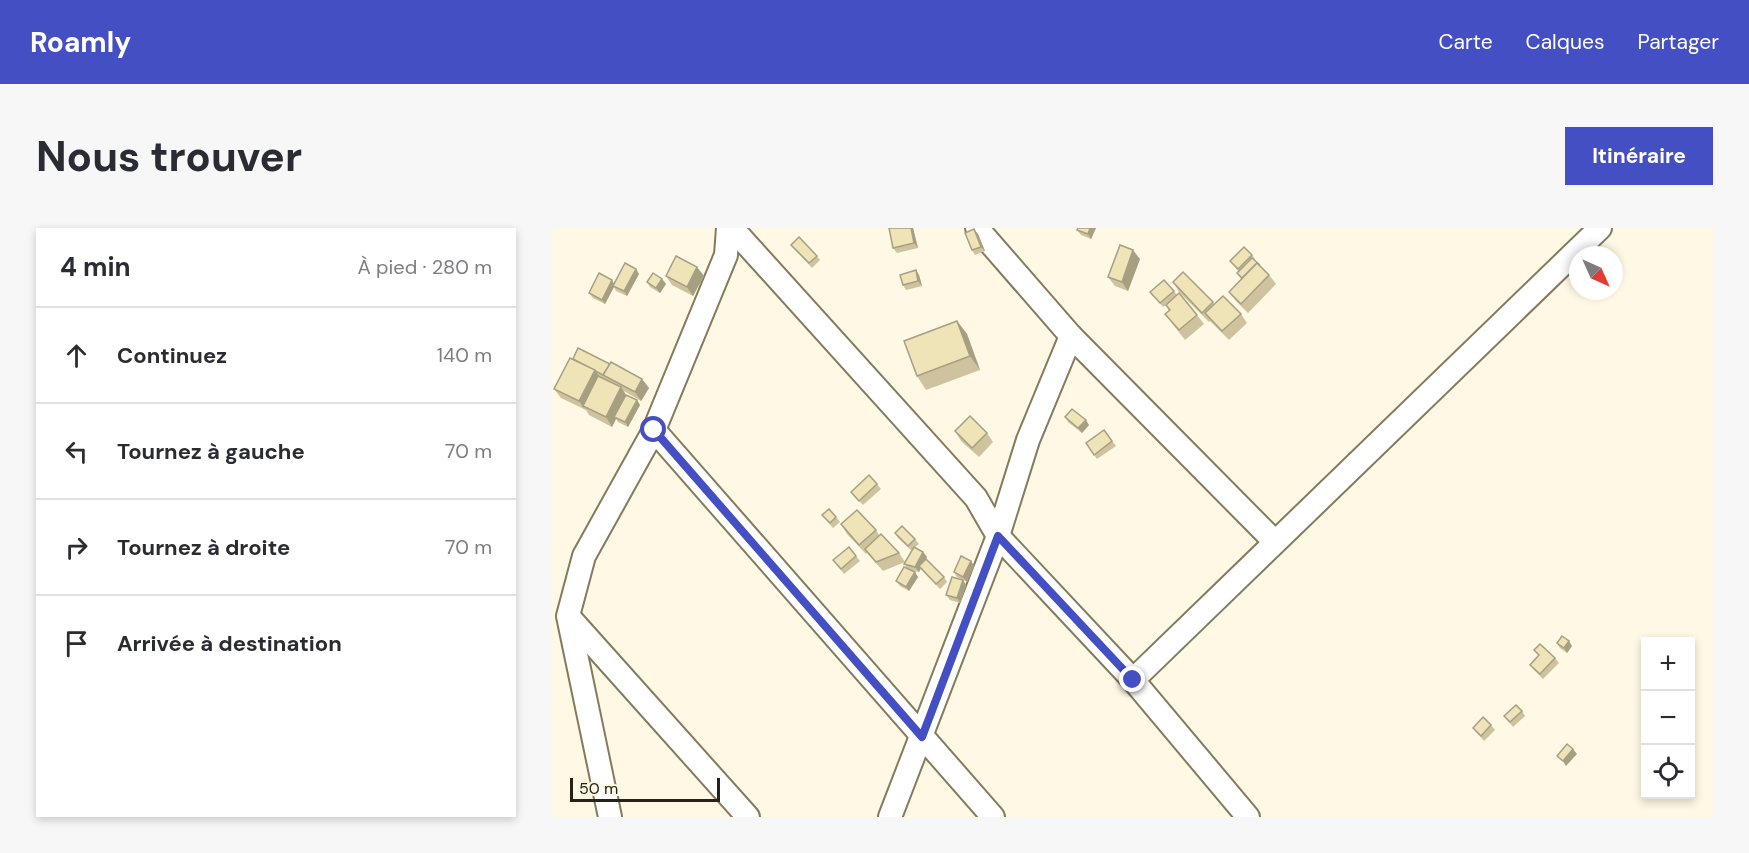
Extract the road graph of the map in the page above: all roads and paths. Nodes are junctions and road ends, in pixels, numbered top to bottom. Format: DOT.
graph roads {
  1 [pos="730,228"];
  2 [pos="976,228"];
  3 [pos="1600,228"];
  4 [pos="1071,336"];
  5 [pos="654,430"];
  6 [pos="998,536"];
  7 [pos="1275,542"];
  8 [pos="568,616"];
  9 [pos="1133,680"];
  10 [pos="922,737"];
  11 [pos="610,817"];
  12 [pos="748,817"];
  13 [pos="890,817"];
  14 [pos="993,817"];
  15 [pos="1248,817"];
  1 -- 5 [label="street"];
  1 -- 6 [label="street"];
  2 -- 4 [label="street"];
  3 -- 7 [label="street"];
  4 -- 6 [label="street"];
  4 -- 7 [label="street"];
  5 -- 8 [label="street"];
  5 -- 10 [label="street"];
  6 -- 9 [label="street"];
  6 -- 10 [label="street"];
  7 -- 9 [label="street"];
  8 -- 11 [label="street"];
  8 -- 12 [label="street"];
  9 -- 15 [label="street"];
  10 -- 13 [label="street"];
  10 -- 14 [label="street"];
}
